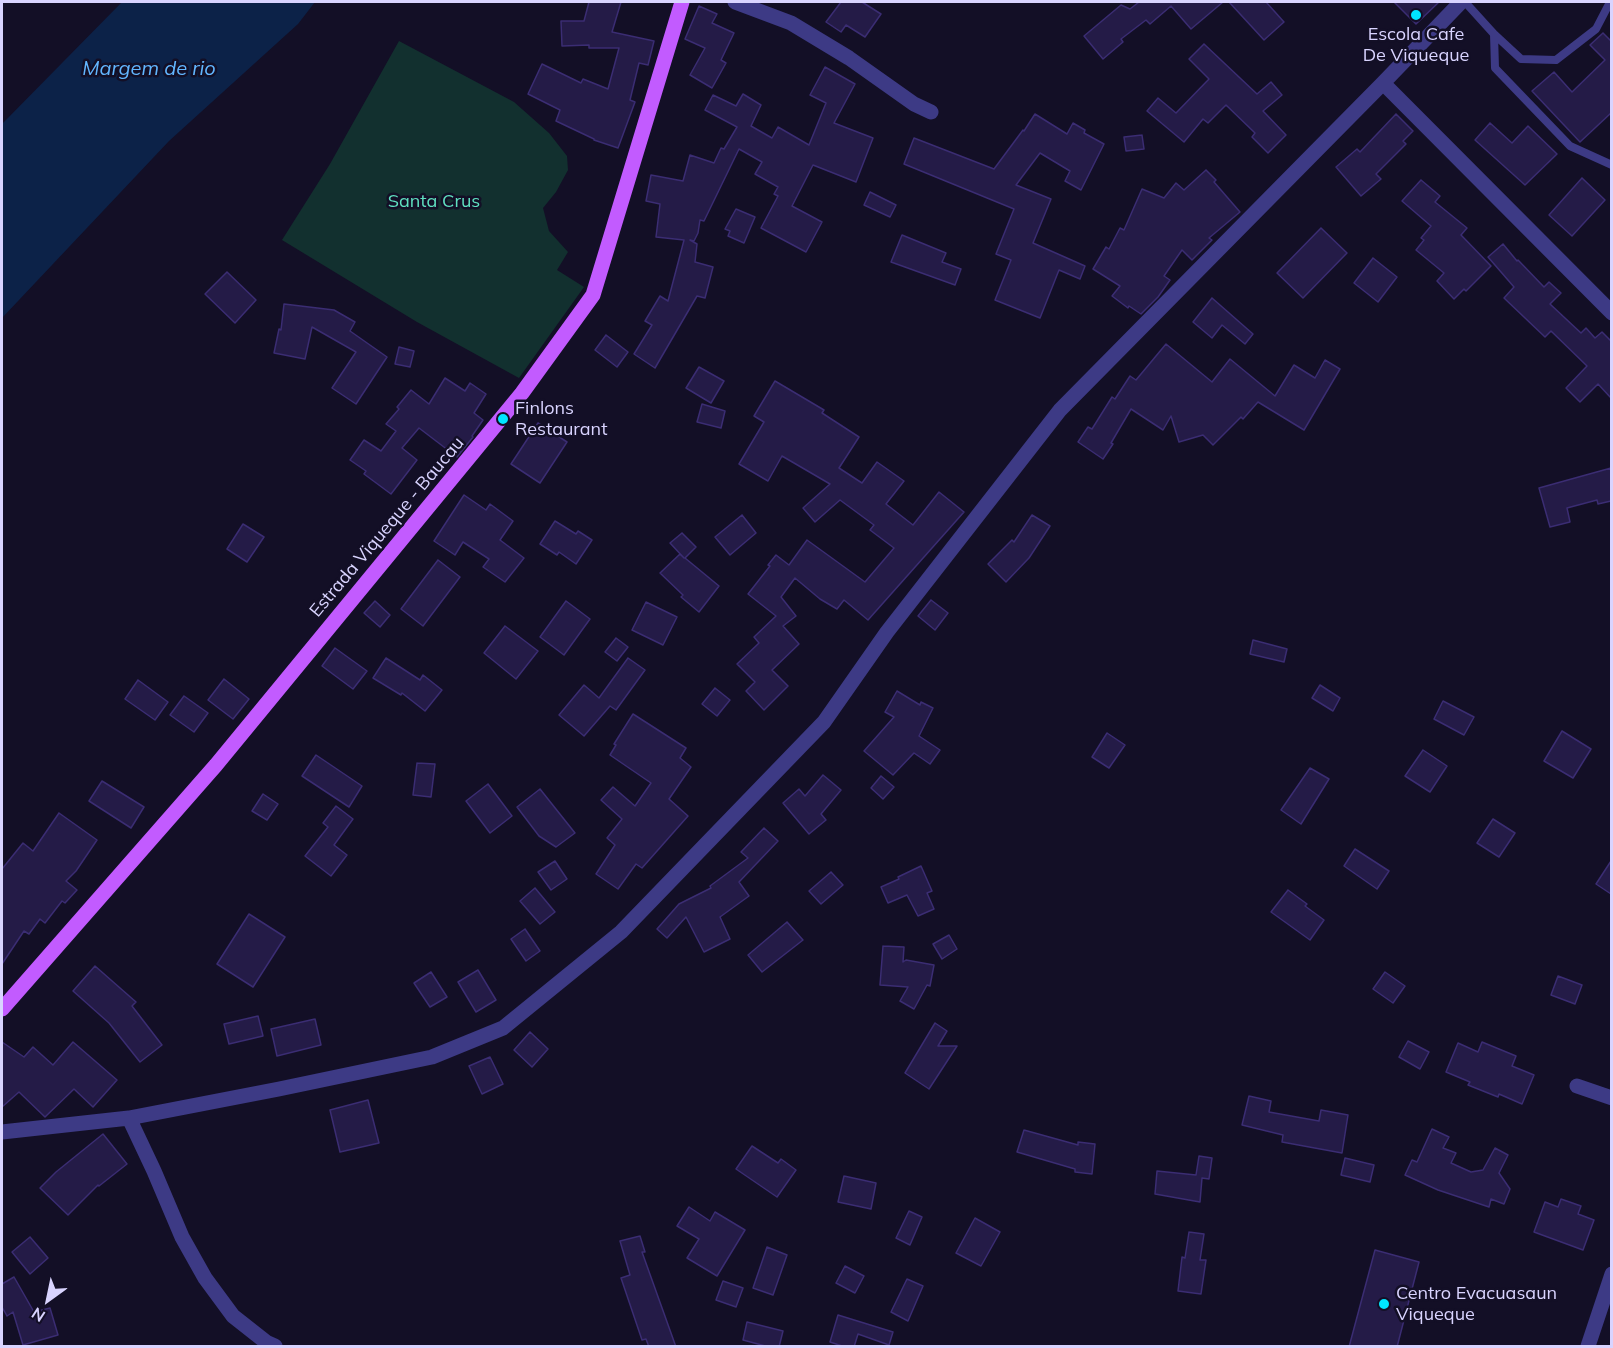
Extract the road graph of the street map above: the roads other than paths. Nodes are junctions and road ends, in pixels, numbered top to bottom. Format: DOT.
graph roads {
  1 [pos="682,2"];
  2 [pos="735,2"];
  3 [pos="1461,2"];
  4 [pos="1465,2"];
  5 [pos="1610,2"];
  6 [pos="1494,34"];
  7 [pos="1383,83"];
  8 [pos="930,112"];
  9 [pos="1611,165"];
  10 [pos="1611,314"];
  11 [pos="2,1009"];
  12 [pos="1577,1086"];
  13 [pos="1611,1098"];
  14 [pos="129,1118"];
  15 [pos="2,1132"];
  16 [pos="1611,1274"];
  17 [pos="275,1347"];
  18 [pos="1588,1347"];
  1 -- 11 [label="main road, Estrada Viqueque - Baucau"];
  2 -- 8 [label="street"];
  3 -- 7 [label="street"];
  4 -- 6 [label="lane"];
  5 -- 6 [label="lane"];
  6 -- 9 [label="lane"];
  7 -- 10 [label="street"];
  7 -- 14 [label="street"];
  12 -- 13 [label="street"];
  14 -- 15 [label="street"];
  14 -- 17 [label="street"];
  16 -- 18 [label="street"];
}
